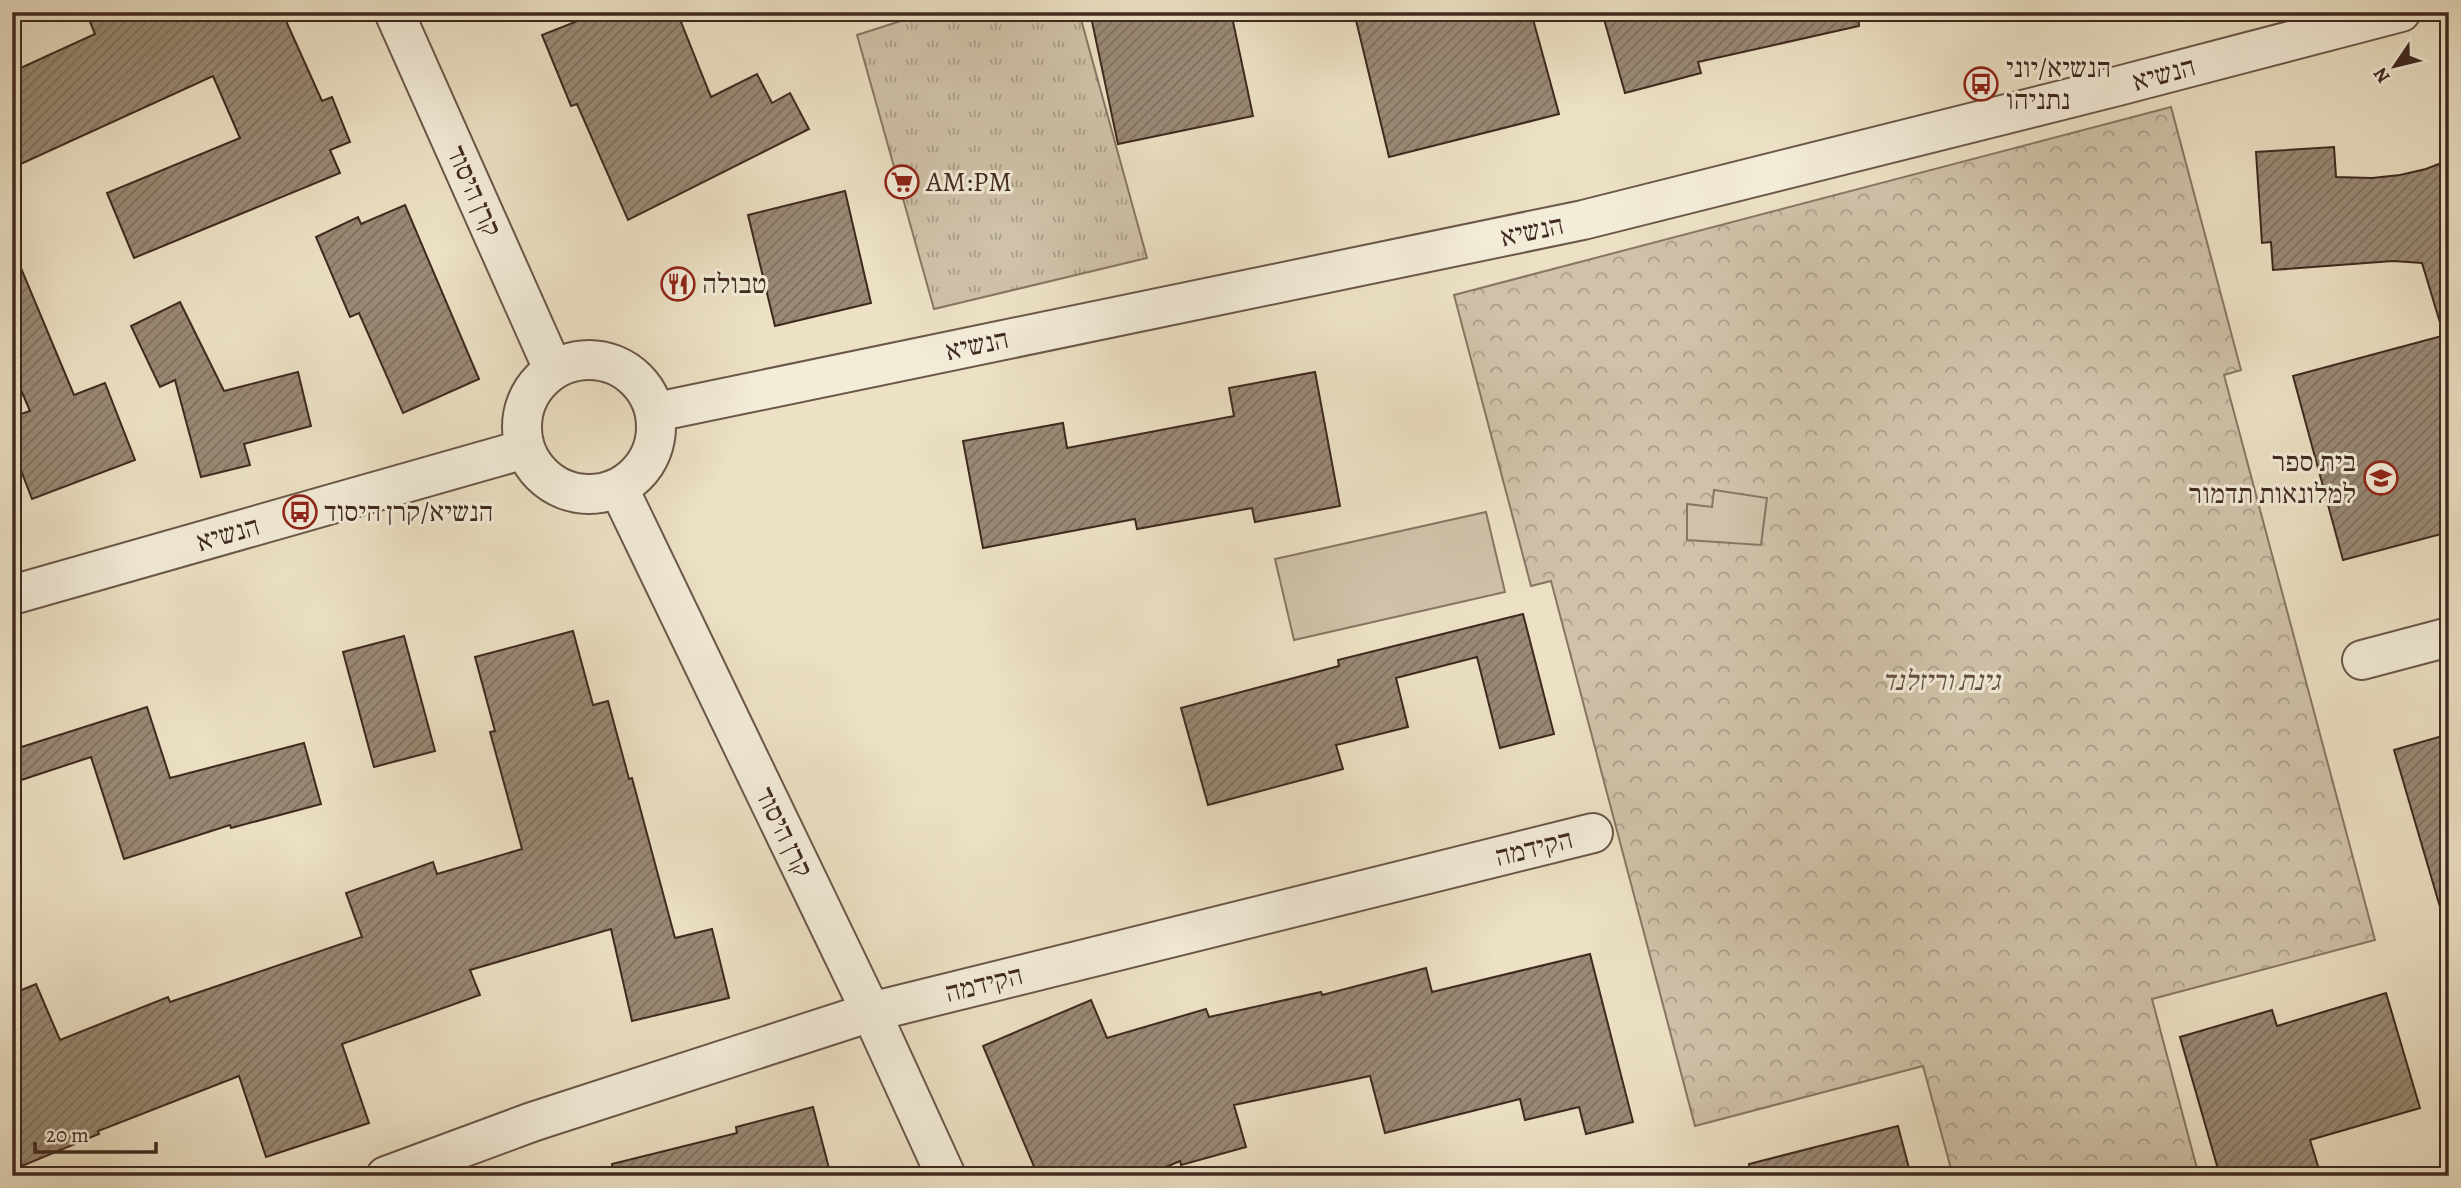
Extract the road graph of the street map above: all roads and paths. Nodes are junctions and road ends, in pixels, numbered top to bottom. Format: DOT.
graph roads {
  1 [pos="394,12"];
  2 [pos="2401,12"];
  3 [pos="553,369"];
  4 [pos="656,412"];
  5 [pos="525,449"];
  6 [pos="619,489"];
  7 [pos="12,596"];
  8 [pos="2449,637"];
  9 [pos="2362,660"];
  10 [pos="1593,834"];
  11 [pos="871,1012"];
  12 [pos="386,1176"];
  13 [pos="946,1176"];
  1 -- 3 [label="street, קרן היסוד"];
  2 -- 4 [label="street, הנשיא"];
  3 -- 4 [label="street"];
  3 -- 5 [label="street"];
  4 -- 6 [label="street"];
  5 -- 6 [label="street"];
  5 -- 7 [label="street, הנשיא"];
  6 -- 11 [label="street, קרן היסוד"];
  8 -- 9 [label="street"];
  10 -- 11 [label="street, הקידמה"];
  11 -- 12 [label="street, הקידמה"];
  11 -- 13 [label="street, קרן היסוד"];
}
